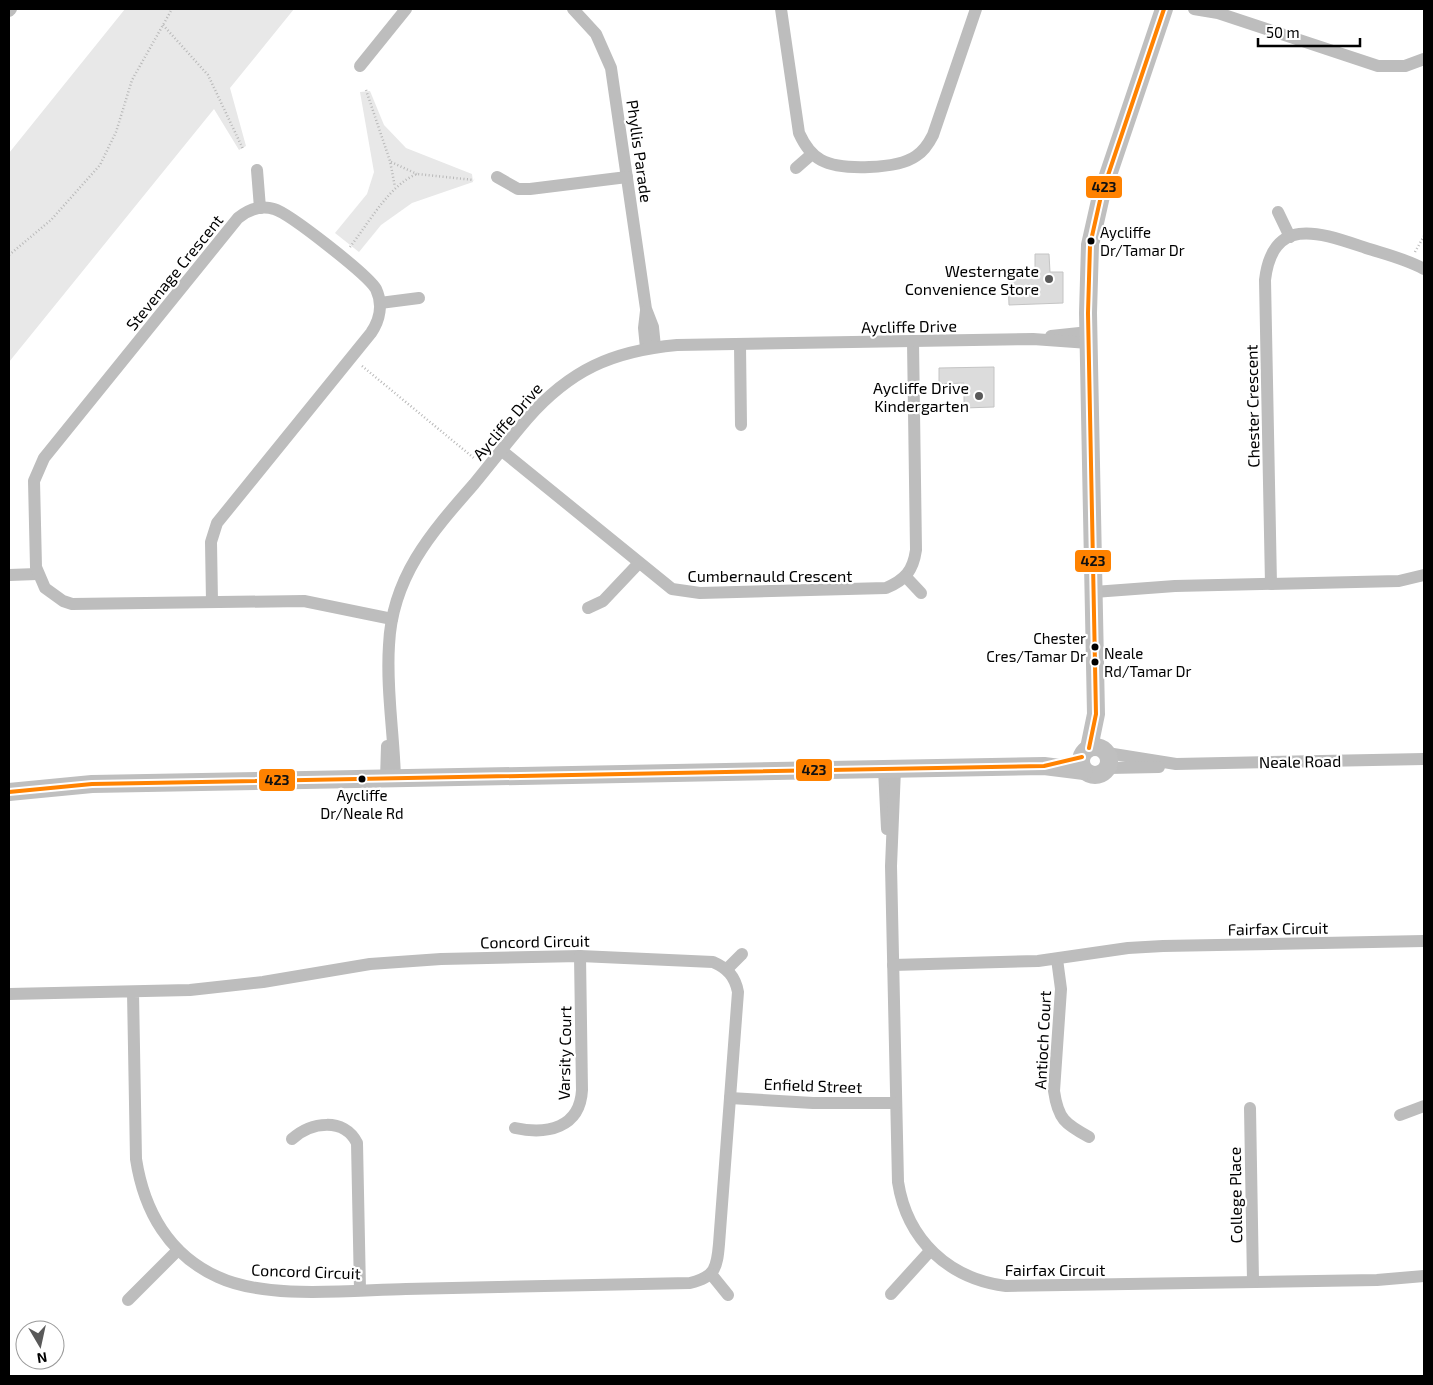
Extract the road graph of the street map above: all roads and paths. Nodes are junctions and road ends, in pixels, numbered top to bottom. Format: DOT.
graph roads {
  1 [pos="172,9"];
  2 [pos="406,9"];
  3 [pos="573,9"];
  4 [pos="781,9"];
  5 [pos="976,9"];
  6 [pos="1164,9"];
  7 [pos="1194,9"];
  8 [pos="1214,11"];
  9 [pos="163,25"];
  10 [pos="1424,59"];
  11 [pos="360,66"];
  12 [pos="366,90"];
  13 [pos="243,149"];
  14 [pos="812,154"];
  15 [pos="390,161"];
  16 [pos="796,168"];
  17 [pos="257,170"];
  18 [pos="417,174"];
  19 [pos="497,177"];
  20 [pos="627,177"];
  21 [pos="474,180"];
  22 [pos="395,189"];
  23 [pos="260,208"];
  24 [pos="1278,212"];
  25 [pos="1424,236"];
  26 [pos="1290,237"];
  27 [pos="350,247"];
  28 [pos="9,255"];
  29 [pos="1408,262"];
  30 [pos="1424,269"];
  31 [pos="419,298"];
  32 [pos="380,303"];
  33 [pos="1089,338"];
  34 [pos="913,342"];
  35 [pos="740,345"];
  36 [pos="651,348"];
  37 [pos="362,366"];
  38 [pos="741,425"];
  39 [pos="501,450"];
  40 [pos="475,460"];
  41 [pos="638,564"];
  42 [pos="37,574"];
  43 [pos="9,575"];
  44 [pos="1424,575"];
  45 [pos="906,577"];
  46 [pos="1271,584"];
  47 [pos="1094,588"];
  48 [pos="921,593"];
  49 [pos="212,602"];
  50 [pos="588,608"];
  51 [pos="392,619"];
  52 [pos="1096,758"];
  53 [pos="1424,759"];
  54 [pos="890,769"];
  55 [pos="391,779"];
  56 [pos="9,786"];
  57 [pos="46,787"];
  58 [pos="9,792"];
  59 [pos="1424,941"];
  60 [pos="742,954"];
  61 [pos="580,956"];
  62 [pos="1057,959"];
  63 [pos="893,965"];
  64 [pos="727,969"];
  65 [pos="133,992"];
  66 [pos="9,994"];
  67 [pos="730,1098"];
  68 [pos="895,1102"];
  69 [pos="1424,1106"];
  70 [pos="1250,1108"];
  71 [pos="1400,1114"];
  72 [pos="515,1128"];
  73 [pos="1089,1137"];
  74 [pos="292,1139"];
  75 [pos="178,1250"];
  76 [pos="930,1251"];
  77 [pos="711,1274"];
  78 [pos="1424,1276"];
  79 [pos="1253,1281"];
  80 [pos="360,1290"];
  81 [pos="891,1294"];
  82 [pos="728,1295"];
  83 [pos="128,1300"];
  1 -- 9 [label="path"];
  2 -- 11 [label="street"];
  3 -- 20 [label="street, Phyllis Parade"];
  4 -- 14 [label="street"];
  5 -- 14 [label="street"];
  6 -- 33 [label="street"];
  7 -- 8 [label="street"];
  8 -- 10 [label="street"];
  9 -- 13 [label="path"];
  9 -- 28 [label="path"];
  12 -- 15 [label="path"];
  14 -- 16 [label="street"];
  15 -- 18 [label="path"];
  15 -- 22 [label="path"];
  17 -- 23 [label="street"];
  18 -- 21 [label="path"];
  18 -- 22 [label="path"];
  19 -- 20 [label="street"];
  20 -- 36 [label="street, Phyllis Parade"];
  22 -- 27 [label="path"];
  23 -- 32 [label="street"];
  23 -- 42 [label="street, Stevenage Crescent"];
  24 -- 26 [label="street"];
  25 -- 29 [label="path"];
  26 -- 29 [label="street"];
  26 -- 46 [label="street, Chester Crescent"];
  29 -- 30 [label="street"];
  31 -- 32 [label="street"];
  32 -- 49 [label="street"];
  33 -- 34 [label="street, Aycliffe Drive"];
  33 -- 47 [label="street"];
  34 -- 35 [label="street, Aycliffe Drive"];
  34 -- 45 [label="street"];
  35 -- 36 [label="street, Aycliffe Drive"];
  35 -- 38 [label="street"];
  36 -- 39 [label="street, Aycliffe Drive"];
  37 -- 40 [label="path"];
  39 -- 41 [label="street, Cumbernauld Crescent"];
  39 -- 51 [label="street, Aycliffe Drive"];
  41 -- 45 [label="street, Cumbernauld Crescent"];
  41 -- 50 [label="street"];
  42 -- 43 [label="street"];
  42 -- 49 [label="street"];
  44 -- 46 [label="street"];
  45 -- 48 [label="street"];
  46 -- 47 [label="street"];
  47 -- 52 [label="street"];
  49 -- 51 [label="street"];
  51 -- 55 [label="street, Aycliffe Drive"];
  52 -- 53 [label="street, Neale Road"];
  52 -- 54 [label="street, Neale Road"];
  54 -- 55 [label="street, Neale Road"];
  54 -- 63 [label="street, Fairfax Circuit"];
  55 -- 57 [label="street, Neale Road"];
  56 -- 57 [label="street, Neale Road"];
  57 -- 58 [label="street, Neale Road"];
  59 -- 62 [label="street, Fairfax Circuit"];
  60 -- 64 [label="street"];
  61 -- 64 [label="street, Concord Circuit"];
  61 -- 65 [label="street, Concord Circuit"];
  61 -- 72 [label="street, Varsity Court"];
  62 -- 63 [label="street, Fairfax Circuit"];
  62 -- 73 [label="street, Antioch Court"];
  63 -- 68 [label="street, Fairfax Circuit"];
  64 -- 67 [label="street"];
  65 -- 66 [label="street, Concord Circuit"];
  65 -- 75 [label="street, Concord Circuit"];
  67 -- 68 [label="street, Enfield Street"];
  67 -- 77 [label="street"];
  68 -- 76 [label="street, Fairfax Circuit"];
  69 -- 71 [label="street"];
  70 -- 79 [label="street, College Place"];
  74 -- 80 [label="street"];
  75 -- 80 [label="street, Concord Circuit"];
  75 -- 83 [label="street"];
  76 -- 79 [label="street, Fairfax Circuit"];
  76 -- 81 [label="street"];
  77 -- 80 [label="street, Concord Circuit"];
  77 -- 82 [label="street"];
  78 -- 79 [label="street, Fairfax Circuit"];
}
